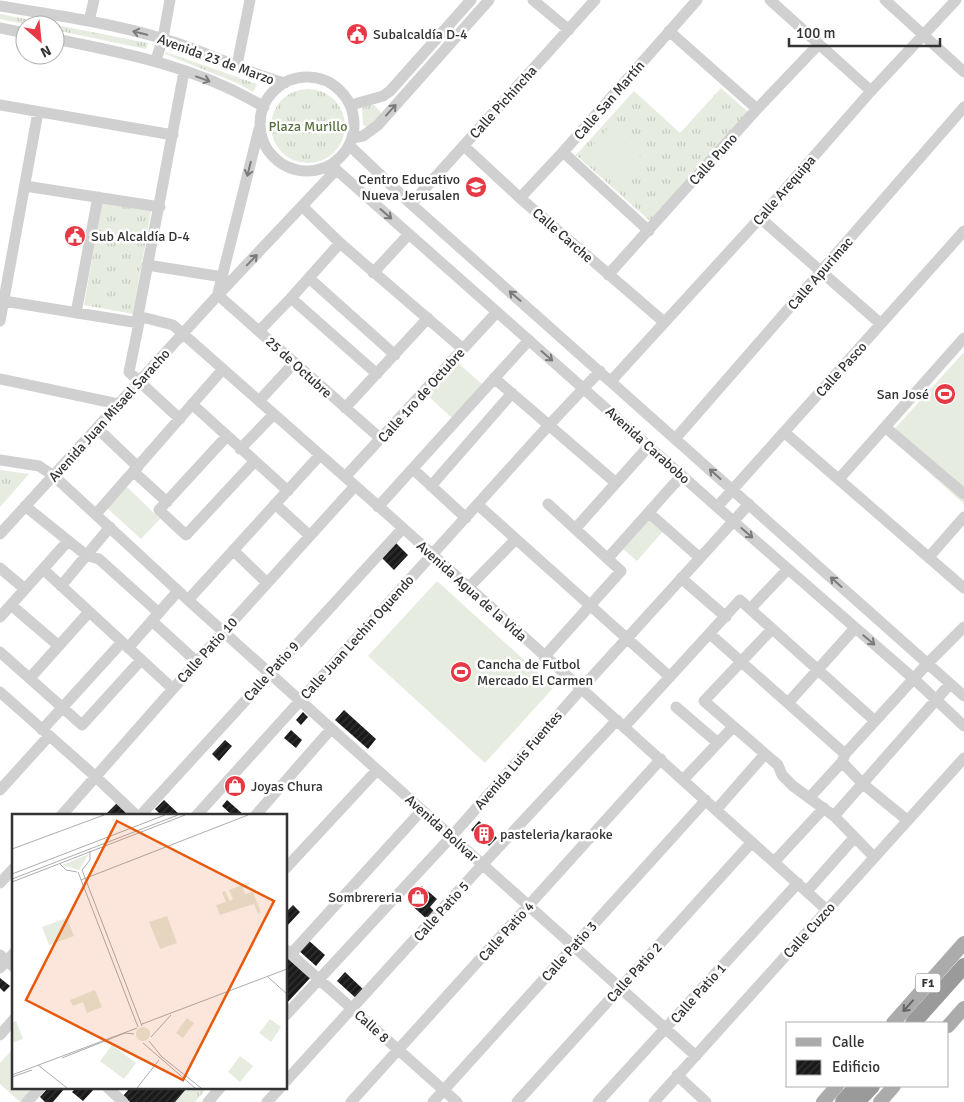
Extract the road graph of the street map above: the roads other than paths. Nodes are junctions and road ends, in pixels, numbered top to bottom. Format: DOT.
graph roads {
  1 [pos="94,0"];
  2 [pos="170,0"];
  3 [pos="250,0"];
  4 [pos="471,0"];
  5 [pos="489,0"];
  6 [pos="533,0"];
  7 [pos="595,0"];
  8 [pos="697,0"];
  9 [pos="770,0"];
  10 [pos="885,0"];
  11 [pos="956,0"];
  12 [pos="0,6"];
  13 [pos="89,22"];
  14 [pos="0,28"];
  15 [pos="569,30"];
  16 [pos="15,31"];
  17 [pos="669,31"];
  18 [pos="923,34"];
  19 [pos="163,38"];
  20 [pos="65,41"];
  21 [pos="819,44"];
  22 [pos="156,60"];
  23 [pos="237,65"];
  24 [pos="184,72"];
  25 [pos="964,72"];
  26 [pos="285,83"];
  27 [pos="871,91"];
  28 [pos="0,105"];
  29 [pos="351,105"];
  30 [pos="964,106"];
  31 [pos="264,107"];
  32 [pos="757,110"];
  33 [pos="38,112"];
  34 [pos="260,122"];
  35 [pos="173,134"];
  36 [pos="351,142"];
  37 [pos="464,146"];
  38 [pos="563,152"];
  39 [pos="334,167"];
  40 [pos="25,186"];
  41 [pos="98,197"];
  42 [pos="520,198"];
  43 [pos="411,204"];
  44 [pos="302,206"];
  45 [pos="160,207"];
  46 [pos="760,218"];
  47 [pos="649,231"];
  48 [pos="964,231"];
  49 [pos="409,234"];
  50 [pos="340,244"];
  51 [pos="147,266"];
  52 [pos="373,272"];
  53 [pos="820,272"];
  54 [pos="608,275"];
  55 [pos="223,277"];
  56 [pos="309,278"];
  57 [pos="218,295"];
  58 [pos="291,298"];
  59 [pos="4,301"];
  60 [pos="497,312"];
  61 [pos="76,313"];
  62 [pos="428,318"];
  63 [pos="139,320"];
  64 [pos="0,321"];
  65 [pos="664,322"];
  66 [pos="881,324"];
  67 [pos="259,331"];
  68 [pos="182,334"];
  69 [pos="964,338"];
  70 [pos="529,340"];
  71 [pos="462,349"];
  72 [pos="395,355"];
  73 [pos="294,363"];
  74 [pos="223,369"];
  75 [pos="600,370"];
  76 [pos="377,374"];
  77 [pos="494,378"];
  78 [pos="0,380"];
  79 [pos="611,381"];
  80 [pos="138,382"];
  81 [pos="584,388"];
  82 [pos="512,393"];
  83 [pos="259,401"];
  84 [pos="118,404"];
  85 [pos="192,404"];
  86 [pos="345,408"];
  87 [pos="274,414"];
  88 [pos="180,419"];
  89 [pos="549,425"];
  90 [pos="885,427"];
  91 [pos="97,428"];
  92 [pos="784,432"];
  93 [pos="227,436"];
  94 [pos="382,439"];
  95 [pos="675,439"];
  96 [pos="649,446"];
  97 [pos="240,449"];
  98 [pos="320,455"];
  99 [pos="0,460"];
  100 [pos="254,462"];
  101 [pos="136,469"];
  102 [pos="413,469"];
  103 [pos="682,475"];
  104 [pos="54,476"];
  105 [pos="346,477"];
  106 [pos="839,479"];
  107 [pos="616,483"];
  108 [pos="355,486"];
  109 [pos="431,486"];
  110 [pos="733,490"];
  111 [pos="288,491"];
  112 [pos="964,494"];
  113 [pos="167,502"];
  114 [pos="275,504"];
  115 [pos="548,504"];
  116 [pos="749,504"];
  117 [pos="478,505"];
  118 [pos="25,506"];
  119 [pos="378,506"];
  120 [pos="718,507"];
  121 [pos="648,513"];
  122 [pos="96,514"];
  123 [pos="964,517"];
  124 [pos="466,518"];
  125 [pos="734,521"];
  126 [pos="110,527"];
  127 [pos="403,528"];
  128 [pos="575,529"];
  129 [pos="0,534"];
  130 [pos="310,536"];
  131 [pos="516,540"];
  132 [pos="68,541"];
  133 [pos="233,550"];
  134 [pos="86,555"];
  135 [pos="432,555"];
  136 [pos="608,558"];
  137 [pos="700,558"];
  138 [pos="929,558"];
  139 [pos="0,568"];
  140 [pos="43,569"];
  141 [pos="788,569"];
  142 [pos="681,578"];
  143 [pos="267,583"];
  144 [pos="61,586"];
  145 [pos="468,588"];
  146 [pos="964,588"];
  147 [pos="25,589"];
  148 [pos="178,591"];
  149 [pos="188,600"];
  150 [pos="11,605"];
  151 [pos="590,606"];
  152 [pos="750,609"];
  153 [pos="89,612"];
  154 [pos="0,617"];
  155 [pos="155,617"];
  156 [pos="726,617"];
  157 [pos="964,627"];
  158 [pos="855,628"];
  159 [pos="772,629"];
  160 [pos="223,632"];
  161 [pos="710,634"];
  162 [pos="627,639"];
  163 [pos="125,645"];
  164 [pos="59,646"];
  165 [pos="0,652"];
  166 [pos="544,656"];
  167 [pos="141,660"];
  168 [pos="197,662"];
  169 [pos="741,662"];
  170 [pos="927,664"];
  171 [pos="817,670"];
  172 [pos="269,673"];
  173 [pos="670,677"];
  174 [pos="30,678"];
  175 [pos="914,679"];
  176 [pos="950,684"];
  177 [pos="173,689"];
  178 [pos="581,689"];
  179 [pos="1,696"];
  180 [pos="964,696"];
  181 [pos="300,700"];
  182 [pos="936,700"];
  183 [pos="788,703"];
  184 [pos="676,707"];
  185 [pos="63,708"];
  186 [pos="875,721"];
  187 [pos="620,723"];
  188 [pos="964,726"];
  189 [pos="732,727"];
  190 [pos="331,728"];
  191 [pos="46,733"];
  192 [pos="718,743"];
  193 [pos="765,754"];
  194 [pos="844,758"];
  195 [pos="964,758"];
  196 [pos="661,760"];
  197 [pos="377,770"];
  198 [pos="96,777"];
  199 [pos="683,780"];
  200 [pos="863,784"];
  201 [pos="0,790"];
  202 [pos="810,797"];
  203 [pos="706,800"];
  204 [pos="824,808"];
  205 [pos="422,810"];
  206 [pos="716,810"];
  207 [pos="63,814"];
  208 [pos="137,814"];
  209 [pos="141,814"];
  210 [pos="198,814"];
  211 [pos="257,814"];
  212 [pos="834,816"];
  213 [pos="907,820"];
  214 [pos="452,836"];
  215 [pos="854,838"];
  216 [pos="752,842"];
  217 [pos="874,856"];
  218 [pos="774,862"];
  219 [pos="483,864"];
  220 [pos="288,866"];
  221 [pos="12,870"];
  222 [pos="0,883"];
  223 [pos="798,883"];
  224 [pos="807,891"];
  225 [pos="529,905"];
  226 [pos="827,910"];
  227 [pos="964,943"];
  228 [pos="574,946"];
  229 [pos="288,952"];
  230 [pos="964,966"];
  231 [pos="319,979"];
  232 [pos="964,983"];
  233 [pos="620,988"];
  234 [pos="964,1008"];
  235 [pos="353,1010"];
  236 [pos="288,1013"];
  237 [pos="12,1022"];
  238 [pos="894,1022"];
  239 [pos="914,1022"];
  240 [pos="929,1022"];
  241 [pos="949,1025"];
  242 [pos="665,1028"];
  243 [pos="0,1035"];
  244 [pos="399,1050"];
  245 [pos="696,1056"];
  246 [pos="677,1075"];
  247 [pos="288,1079"];
  248 [pos="836,1087"];
  249 [pos="856,1087"];
  250 [pos="871,1087"];
  251 [pos="893,1087"];
  252 [pos="38,1090"];
  253 [pos="110,1090"];
  254 [pos="218,1090"];
  255 [pos="278,1090"];
  256 [pos="444,1090"];
  257 [pos="27,1102"];
  258 [pos="124,1102"];
  259 [pos="208,1102"];
  260 [pos="267,1102"];
  261 [pos="352,1102"];
  262 [pos="433,1102"];
  263 [pos="457,1102"];
  264 [pos="517,1102"];
  265 [pos="598,1102"];
  266 [pos="654,1102"];
  267 [pos="706,1102"];
  268 [pos="822,1102"];
  269 [pos="843,1102"];
  270 [pos="857,1102"];
  271 [pos="880,1102"];
  1 -- 13 [label="street"];
  2 -- 19 [label="street"];
  3 -- 23 [label="street"];
  4 -- 29 [label="street"];
  36 -- 5 [label="street, one-way"];
  6 -- 15 [label="street"];
  7 -- 15 [label="street, Calle Pichincha"];
  8 -- 17 [label="street, Calle San Martín"];
  9 -- 21 [label="street"];
  10 -- 18 [label="street"];
  11 -- 18 [label="street, Calle Arequipa"];
  12 -- 13 [label="street, Avenida 23 de Marzo"];
  19 -- 13 [label="street, Avenida 23 de Marzo, one-way"];
  14 -- 16 [label="street"];
  15 -- 37 [label="street, Calle Pichincha"];
  17 -- 32 [label="street"];
  17 -- 38 [label="street, Calle San Martín"];
  18 -- 25 [label="street"];
  18 -- 27 [label="street, Calle Arequipa"];
  19 -- 22 [label="street"];
  19 -- 23 [label="street, Avenida 23 de Marzo"];
  20 -- 22 [label="street, Avenida 23 de Marzo"];
  21 -- 27 [label="street"];
  21 -- 32 [label="street, Calle Puno"];
  22 -- 24 [label="street, Avenida 23 de Marzo"];
  23 -- 26 [label="street, Avenida 23 de Marzo"];
  24 -- 31 [label="street, Avenida 23 de Marzo, one-way"];
  24 -- 35 [label="street"];
  26 -- 29 [label="street"];
  26 -- 31 [label="street"];
  27 -- 46 [label="street, Calle Arequipa"];
  28 -- 33 [label="street"];
  29 -- 36 [label="street"];
  30 -- 53 [label="street, Calle Apurimac"];
  31 -- 34 [label="street"];
  32 -- 47 [label="street, Calle Puno"];
  33 -- 35 [label="street"];
  33 -- 40 [label="street"];
  34 -- 39 [label="street"];
  34 -- 55 [label="street, Avenida Juan Misael Saracho, one-way"];
  35 -- 45 [label="street"];
  36 -- 39 [label="street"];
  36 -- 43 [label="street, Avenida Carabobo"];
  37 -- 42 [label="street, Calle Carche"];
  37 -- 43 [label="street, Calle Pichincha"];
  38 -- 42 [label="street, Calle San Martín"];
  38 -- 47 [label="street"];
  39 -- 44 [label="street, Avenida Juan Misael Saracho"];
  39 -- 49 [label="street, Avenida Carabobo, one-way"];
  40 -- 41 [label="street"];
  40 -- 59 [label="street"];
  41 -- 45 [label="street"];
  41 -- 61 [label="street"];
  42 -- 54 [label="street, Calle Carche"];
  75 -- 43 [label="street, Avenida Carabobo, one-way"];
  44 -- 50 [label="street"];
  57 -- 44 [label="street, Avenida Juan Misael Saracho, one-way"];
  45 -- 51 [label="street"];
  46 -- 53 [label="street"];
  46 -- 65 [label="street, Calle Arequipa"];
  47 -- 54 [label="street, Calle Puno"];
  48 -- 66 [label="street, Calle Pasco"];
  49 -- 52 [label="street"];
  49 -- 60 [label="street, Avenida Carabobo"];
  50 -- 52 [label="street"];
  50 -- 56 [label="street"];
  51 -- 55 [label="street"];
  51 -- 63 [label="street"];
  52 -- 62 [label="street"];
  53 -- 66 [label="street"];
  53 -- 95 [label="street, Calle Apurimac"];
  54 -- 65 [label="street, Calle Carche"];
  55 -- 57 [label="street, Avenida Juan Misael Saracho"];
  56 -- 58 [label="street"];
  56 -- 72 [label="street"];
  57 -- 67 [label="street, 25 de Octubre"];
  57 -- 68 [label="street, Avenida Juan Misael Saracho"];
  58 -- 67 [label="street"];
  58 -- 76 [label="street"];
  59 -- 61 [label="street, Avenida Agua de la Vida"];
  59 -- 64 [label="street"];
  60 -- 70 [label="street, Avenida Carabobo"];
  60 -- 71 [label="street, Calle 1ro de Octubre"];
  61 -- 63 [label="street, Avenida Agua de la Vida"];
  62 -- 71 [label="street"];
  62 -- 72 [label="street"];
  63 -- 68 [label="street, Avenida Agua de la Vida"];
  63 -- 80 [label="street"];
  65 -- 79 [label="street, Calle Arequipa"];
  66 -- 92 [label="street, Calle Pasco"];
  67 -- 73 [label="street, 25 de Octubre"];
  68 -- 74 [label="street, Avenida Agua de la Vida"];
  68 -- 80 [label="street, Avenida Juan Misael Saracho"];
  69 -- 90 [label="street"];
  70 -- 77 [label="street"];
  70 -- 81 [label="street, Avenida Carabobo, one-way"];
  71 -- 94 [label="street, Calle 1ro de Octubre"];
  72 -- 76 [label="street"];
  73 -- 83 [label="street"];
  73 -- 86 [label="street, 25 de Octubre"];
  74 -- 83 [label="street, Avenida Agua de la Vida"];
  74 -- 85 [label="street"];
  75 -- 79 [label="street, Avenida Carabobo"];
  75 -- 81 [label="street, Calle Juan Lechin Oquendo"];
  76 -- 86 [label="street"];
  77 -- 82 [label="street"];
  77 -- 102 [label="street"];
  78 -- 84 [label="street"];
  79 -- 95 [label="street, Avenida Carabobo"];
  80 -- 84 [label="street, Avenida Juan Misael Saracho"];
  80 -- 88 [label="street"];
  81 -- 89 [label="street, Calle Juan Lechin Oquendo"];
  81 -- 96 [label="street, Avenida Carabobo"];
  82 -- 89 [label="street"];
  82 -- 109 [label="street"];
  83 -- 87 [label="street, Avenida Agua de la Vida"];
  84 -- 91 [label="street, Avenida Juan Misael Saracho"];
  85 -- 88 [label="street"];
  85 -- 93 [label="street"];
  86 -- 94 [label="street, 25 de Octubre"];
  87 -- 97 [label="street"];
  87 -- 98 [label="street, Avenida Agua de la Vida"];
  88 -- 101 [label="street"];
  89 -- 107 [label="street"];
  89 -- 117 [label="street, Calle Juan Lechin Oquendo"];
  90 -- 106 [label="street"];
  90 -- 112 [label="street"];
  91 -- 101 [label="street"];
  91 -- 104 [label="street, Avenida Juan Misael Saracho"];
  92 -- 106 [label="street"];
  92 -- 110 [label="street, Calle Pasco"];
  93 -- 97 [label="street"];
  93 -- 113 [label="street"];
  94 -- 105 [label="street, Calle 1ro de Octubre"];
  110 -- 95 [label="street, Avenida Carabobo, one-way"];
  96 -- 103 [label="street, Avenida Carabobo"];
  96 -- 107 [label="street"];
  97 -- 100 [label="street"];
  98 -- 105 [label="street, Avenida Agua de la Vida"];
  98 -- 111 [label="street"];
  99 -- 104 [label="street"];
  100 -- 111 [label="street"];
  100 -- 113 [label="street"];
  101 -- 113 [label="street"];
  101 -- 122 [label="street"];
  102 -- 109 [label="street"];
  102 -- 119 [label="street"];
  103 -- 120 [label="street, Avenida Carabobo"];
  103 -- 121 [label="street"];
  104 -- 118 [label="street, Avenida Juan Misael Saracho"];
  104 -- 122 [label="street"];
  105 -- 108 [label="street, Avenida Agua de la Vida"];
  106 -- 138 [label="street"];
  107 -- 128 [label="street"];
  108 -- 119 [label="street, Avenida Agua de la Vida"];
  108 -- 130 [label="street, Calle Patio 10"];
  109 -- 124 [label="street"];
  110 -- 116 [label="street, Avenida Carabobo"];
  110 -- 120 [label="street, Calle Pasco"];
  111 -- 114 [label="street"];
  114 -- 130 [label="street"];
  114 -- 133 [label="street"];
  115 -- 128 [label="street"];
  116 -- 125 [label="street, Avenida Luis Fuentes"];
  170 -- 116 [label="street, Avenida Carabobo, one-way"];
  117 -- 124 [label="street, Calle Juan Lechin Oquendo"];
  117 -- 131 [label="street"];
  118 -- 129 [label="street, Avenida Juan Misael Saracho"];
  118 -- 132 [label="street"];
  119 -- 127 [label="street, Avenida Agua de la Vida"];
  120 -- 125 [label="street, Avenida Carabobo"];
  121 -- 136 [label="street"];
  121 -- 137 [label="street"];
  122 -- 126 [label="street"];
  123 -- 138 [label="street"];
  124 -- 135 [label="street, Calle Juan Lechin Oquendo"];
  125 -- 137 [label="street, Avenida Luis Fuentes"];
  125 -- 141 [label="street, Avenida Carabobo, one-way"];
  126 -- 134 [label="street"];
  126 -- 148 [label="street"];
  127 -- 135 [label="street, Avenida Agua de la Vida"];
  127 -- 172 [label="street, Calle Patio 9"];
  128 -- 136 [label="street"];
  130 -- 143 [label="street, Calle Patio 10"];
  131 -- 145 [label="street"];
  131 -- 151 [label="street"];
  132 -- 134 [label="street"];
  132 -- 140 [label="street"];
  133 -- 143 [label="street"];
  133 -- 149 [label="street"];
  134 -- 144 [label="street"];
  134 -- 155 [label="street"];
  135 -- 145 [label="street, Avenida Agua de la Vida"];
  135 -- 181 [label="street, Calle Juan Lechin Oquendo"];
  136 -- 151 [label="street"];
  137 -- 142 [label="street, Avenida Luis Fuentes"];
  138 -- 146 [label="street"];
  139 -- 147 [label="street"];
  140 -- 144 [label="street"];
  140 -- 147 [label="street"];
  141 -- 152 [label="street"];
  141 -- 158 [label="street, Avenida Carabobo"];
  142 -- 156 [label="street"];
  142 -- 162 [label="street, Avenida Luis Fuentes"];
  143 -- 160 [label="street, Calle Patio 10"];
  144 -- 153 [label="street"];
  145 -- 166 [label="street, Avenida Agua de la Vida"];
  147 -- 150 [label="street"];
  148 -- 149 [label="street"];
  148 -- 155 [label="street"];
  149 -- 160 [label="street, Avenida Bolívar"];
  150 -- 154 [label="street"];
  150 -- 164 [label="street"];
  151 -- 162 [label="street"];
  151 -- 166 [label="street"];
  152 -- 156 [label="street, Calle Patio 5"];
  152 -- 159 [label="street"];
  153 -- 163 [label="street"];
  153 -- 164 [label="street"];
  155 -- 163 [label="street"];
  155 -- 168 [label="street"];
  156 -- 161 [label="street, Calle Patio 5"];
  157 -- 170 [label="street"];
  158 -- 171 [label="street"];
  158 -- 175 [label="street, Avenida Carabobo, one-way"];
  159 -- 169 [label="street"];
  159 -- 171 [label="street"];
  160 -- 168 [label="street, Calle Patio 10"];
  160 -- 172 [label="street, Avenida Bolívar"];
  161 -- 169 [label="street"];
  161 -- 173 [label="street, Calle Patio 5"];
  162 -- 173 [label="street"];
  162 -- 178 [label="street, Avenida Luis Fuentes"];
  163 -- 167 [label="street"];
  163 -- 185 [label="street"];
  164 -- 174 [label="street"];
  165 -- 174 [label="street"];
  166 -- 178 [label="street, Avenida Agua de la Vida"];
  167 -- 177 [label="street"];
  167 -- 185 [label="street"];
  168 -- 177 [label="street, Calle Patio 10"];
  169 -- 183 [label="street"];
  169 -- 189 [label="street"];
  170 -- 175 [label="street"];
  170 -- 176 [label="street, Avenida Carabobo"];
  171 -- 183 [label="street"];
  171 -- 186 [label="street"];
  172 -- 181 [label="street, Avenida Bolívar"];
  172 -- 209 [label="street, Calle Patio 9"];
  173 -- 187 [label="street, Calle Patio 5"];
  174 -- 185 [label="street"];
  175 -- 182 [label="street, Avenida Carabobo"];
  175 -- 186 [label="street"];
  176 -- 180 [label="street, Avenida Carabobo"];
  176 -- 182 [label="street"];
  177 -- 198 [label="street, Calle Patio 10"];
  178 -- 187 [label="street, Avenida Agua de la Vida"];
  178 -- 214 [label="street, Avenida Luis Fuentes"];
  179 -- 191 [label="street"];
  181 -- 190 [label="street, Avenida Bolívar"];
  181 -- 210 [label="street, Calle Juan Lechin Oquendo"];
  182 -- 188 [label="street, Avenida Carabobo"];
  182 -- 200 [label="street"];
  183 -- 194 [label="street"];
  184 -- 192 [label="street"];
  185 -- 191 [label="street"];
  186 -- 194 [label="street"];
  187 -- 196 [label="street, Avenida Agua de la Vida"];
  187 -- 219 [label="street, Calle Patio 5"];
  189 -- 192 [label="street"];
  189 -- 193 [label="street"];
  190 -- 197 [label="street, Avenida Bolívar"];
  190 -- 211 [label="street"];
  191 -- 198 [label="street"];
  191 -- 201 [label="street"];
  192 -- 199 [label="street"];
  193 -- 202 [label="street"];
  193 -- 206 [label="street"];
  194 -- 200 [label="street"];
  194 -- 202 [label="street"];
  195 -- 213 [label="street, Calle Cuzco"];
  196 -- 199 [label="street, Avenida Agua de la Vida"];
  196 -- 225 [label="street, Calle Patio 4"];
  197 -- 205 [label="street, Avenida Bolívar"];
  197 -- 220 [label="street"];
  198 -- 207 [label="street, Calle Patio 10"];
  198 -- 208 [label="street"];
  199 -- 203 [label="street, Avenida Agua de la Vida"];
  200 -- 212 [label="street"];
  200 -- 213 [label="street"];
  202 -- 204 [label="street"];
  203 -- 206 [label="street, Avenida Agua de la Vida"];
  203 -- 228 [label="street, Calle Patio 3"];
  204 -- 212 [label="street"];
  204 -- 218 [label="street"];
  205 -- 214 [label="street, Avenida Bolívar"];
  205 -- 229 [label="street"];
  206 -- 216 [label="street, Avenida Agua de la Vida"];
  212 -- 215 [label="street"];
  213 -- 217 [label="street, Calle Cuzco"];
  214 -- 219 [label="street, Avenida Bolívar"];
  214 -- 231 [label="street, Avenida Luis Fuentes"];
  215 -- 217 [label="street"];
  215 -- 224 [label="street"];
  216 -- 218 [label="street, Avenida Agua de la Vida"];
  216 -- 233 [label="street, Calle Patio 2"];
  217 -- 226 [label="street, Calle Cuzco"];
  218 -- 223 [label="street, Avenida Agua de la Vida"];
  219 -- 225 [label="street, Avenida Bolívar"];
  219 -- 235 [label="street, Calle Patio 5"];
  221 -- 222 [label="street"];
  223 -- 224 [label="street, Avenida Agua de la Vida"];
  223 -- 242 [label="street, Calle Patio 1"];
  224 -- 226 [label="street, Avenida Agua de la Vida"];
  225 -- 228 [label="street, Avenida Bolívar"];
  225 -- 244 [label="street, Calle Patio 4"];
  226 -- 245 [label="street, Calle Cuzco"];
  227 -- 238 [label="main road, F1, one-way"];
  228 -- 233 [label="street, Avenida Bolívar"];
  228 -- 256 [label="street, Calle Patio 3"];
  229 -- 231 [label="street, Calle 8"];
  230 -- 239 [label="highway, F1"];
  231 -- 235 [label="street, Calle 8"];
  231 -- 236 [label="street, Avenida Luis Fuentes"];
  232 -- 240 [label="highway, F1"];
  233 -- 242 [label="street, Avenida Bolívar"];
  233 -- 264 [label="street, Calle Patio 2"];
  234 -- 241 [label="main road"];
  235 -- 244 [label="street, Calle 8"];
  235 -- 247 [label="street, Calle Patio 5"];
  237 -- 243 [label="street"];
  242 -- 245 [label="street, Avenida Bolívar"];
  242 -- 265 [label="street, Calle Patio 1"];
  244 -- 256 [label="street, Calle 8"];
  244 -- 261 [label="street, Calle Patio 4"];
  245 -- 246 [label="street, Calle Cuzco"];
  246 -- 266 [label="street, Calle Cuzco"];
  246 -- 267 [label="street"];
  248 -- 268 [label="main road"];
  249 -- 269 [label="highway"];
  250 -- 270 [label="highway"];
  251 -- 271 [label="main road"];
  252 -- 257 [label="street"];
  253 -- 258 [label="street"];
  254 -- 259 [label="street"];
  255 -- 260 [label="street"];
  256 -- 262 [label="street, Calle Patio 3"];
  256 -- 263 [label="street, Calle 8"];
}
